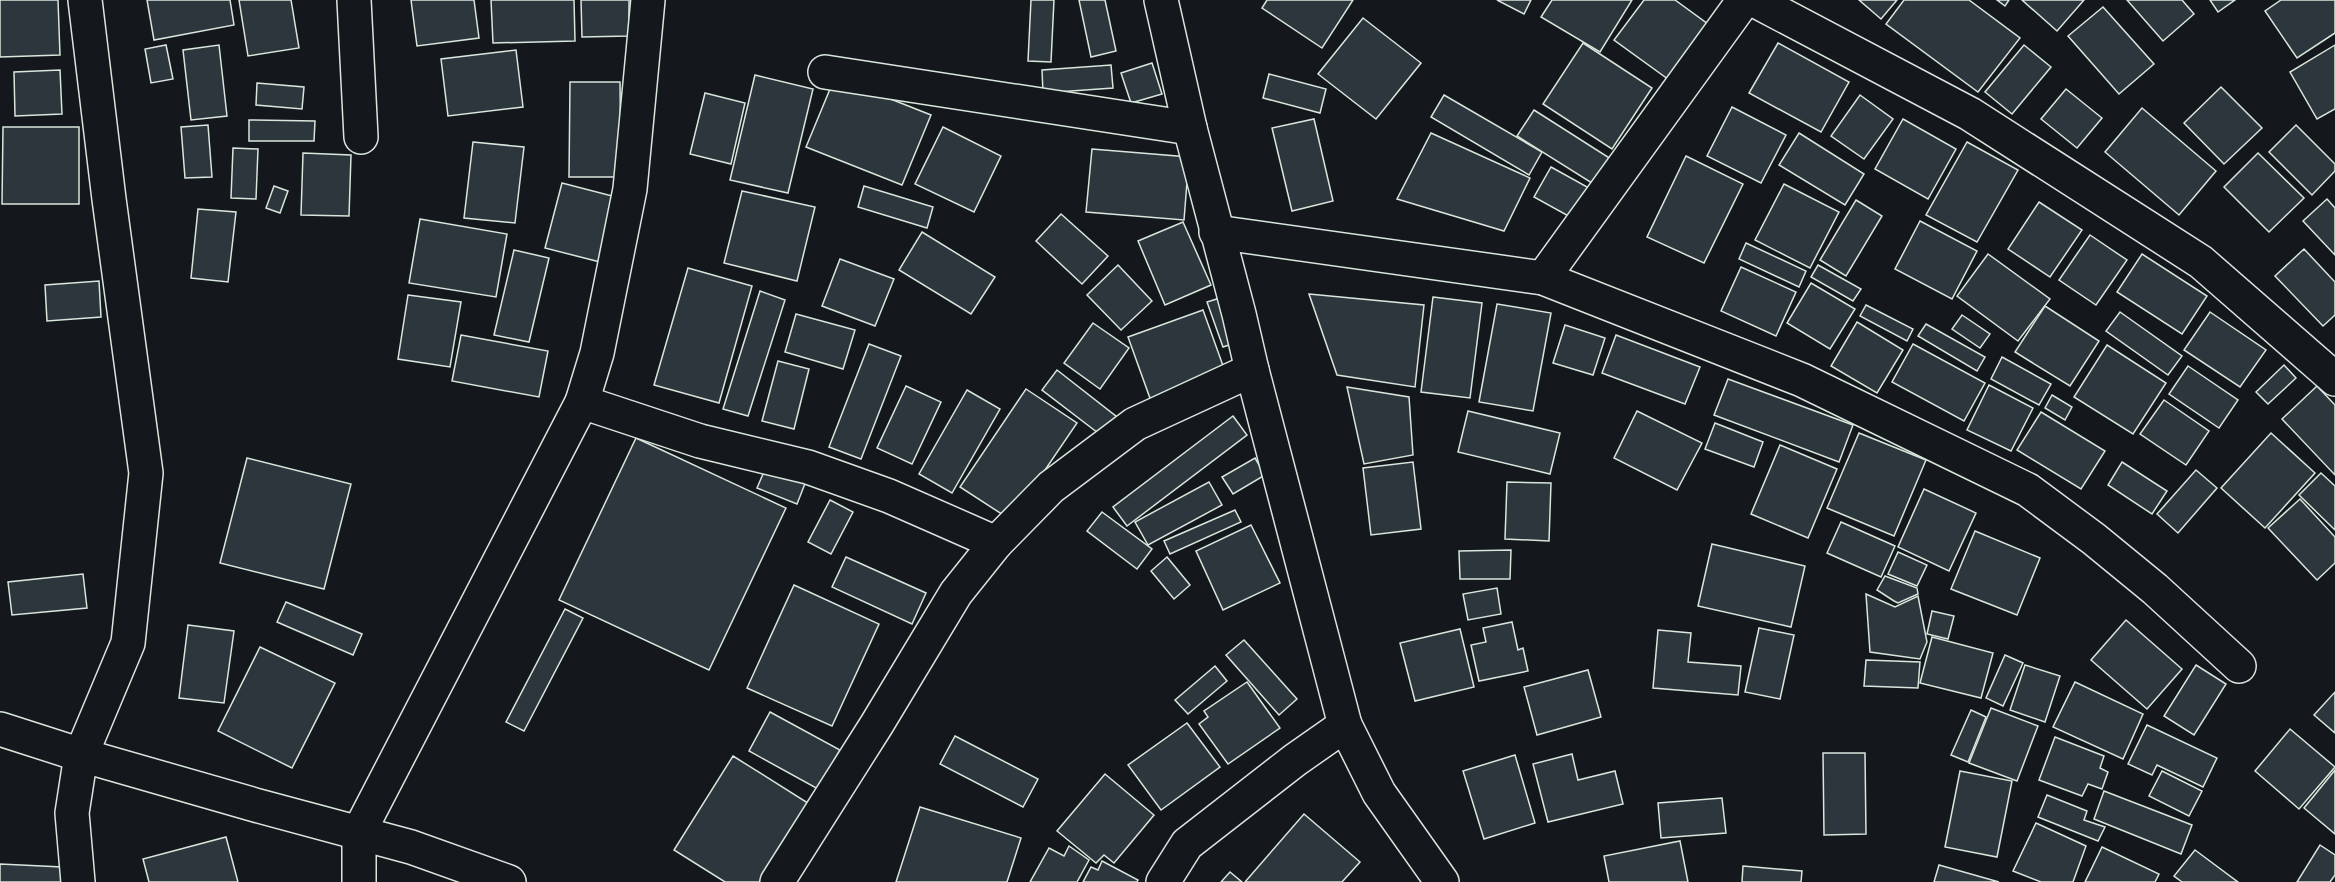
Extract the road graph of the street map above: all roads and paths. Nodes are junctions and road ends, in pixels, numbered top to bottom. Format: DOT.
graph roads {
  1 [pos="85,0"];
  2 [pos="354,0"];
  3 [pos="648,0"];
  4 [pos="1161,0"];
  5 [pos="1744,0"];
  6 [pos="1754,0"];
  7 [pos="825,72"];
  8 [pos="1190,128"];
  9 [pos="361,137"];
  10 [pos="1216,232"];
  11 [pos="1544,278"];
  12 [pos="1252,370"];
  13 [pos="2335,379"];
  14 [pos="582,402"];
  15 [pos="996,543"];
  16 [pos="2239,666"];
  17 [pos="1344,725"];
  18 [pos="6,730"];
  19 [pos="81,755"];
  20 [pos="359,832"];
  21 [pos="78,882"];
  22 [pos="359,882"];
  23 [pos="509,882"];
  24 [pos="777,882"];
  25 [pos="1163,882"];
  26 [pos="1442,882"];
  1 -- 19 [label="street"];
  2 -- 9 [label="street"];
  3 -- 14 [label="street"];
  4 -- 8 [label="street"];
  5 -- 11 [label="street"];
  6 -- 13 [label="street"];
  7 -- 8 [label="street"];
  8 -- 10 [label="street"];
  10 -- 11 [label="street"];
  10 -- 12 [label="street"];
  11 -- 16 [label="street"];
  12 -- 15 [label="street"];
  12 -- 17 [label="street"];
  14 -- 15 [label="street"];
  14 -- 20 [label="street"];
  15 -- 24 [label="street"];
  17 -- 25 [label="street"];
  17 -- 26 [label="street"];
  18 -- 19 [label="street"];
  19 -- 20 [label="street"];
  19 -- 21 [label="street"];
  20 -- 22 [label="street"];
  20 -- 23 [label="street"];
}
